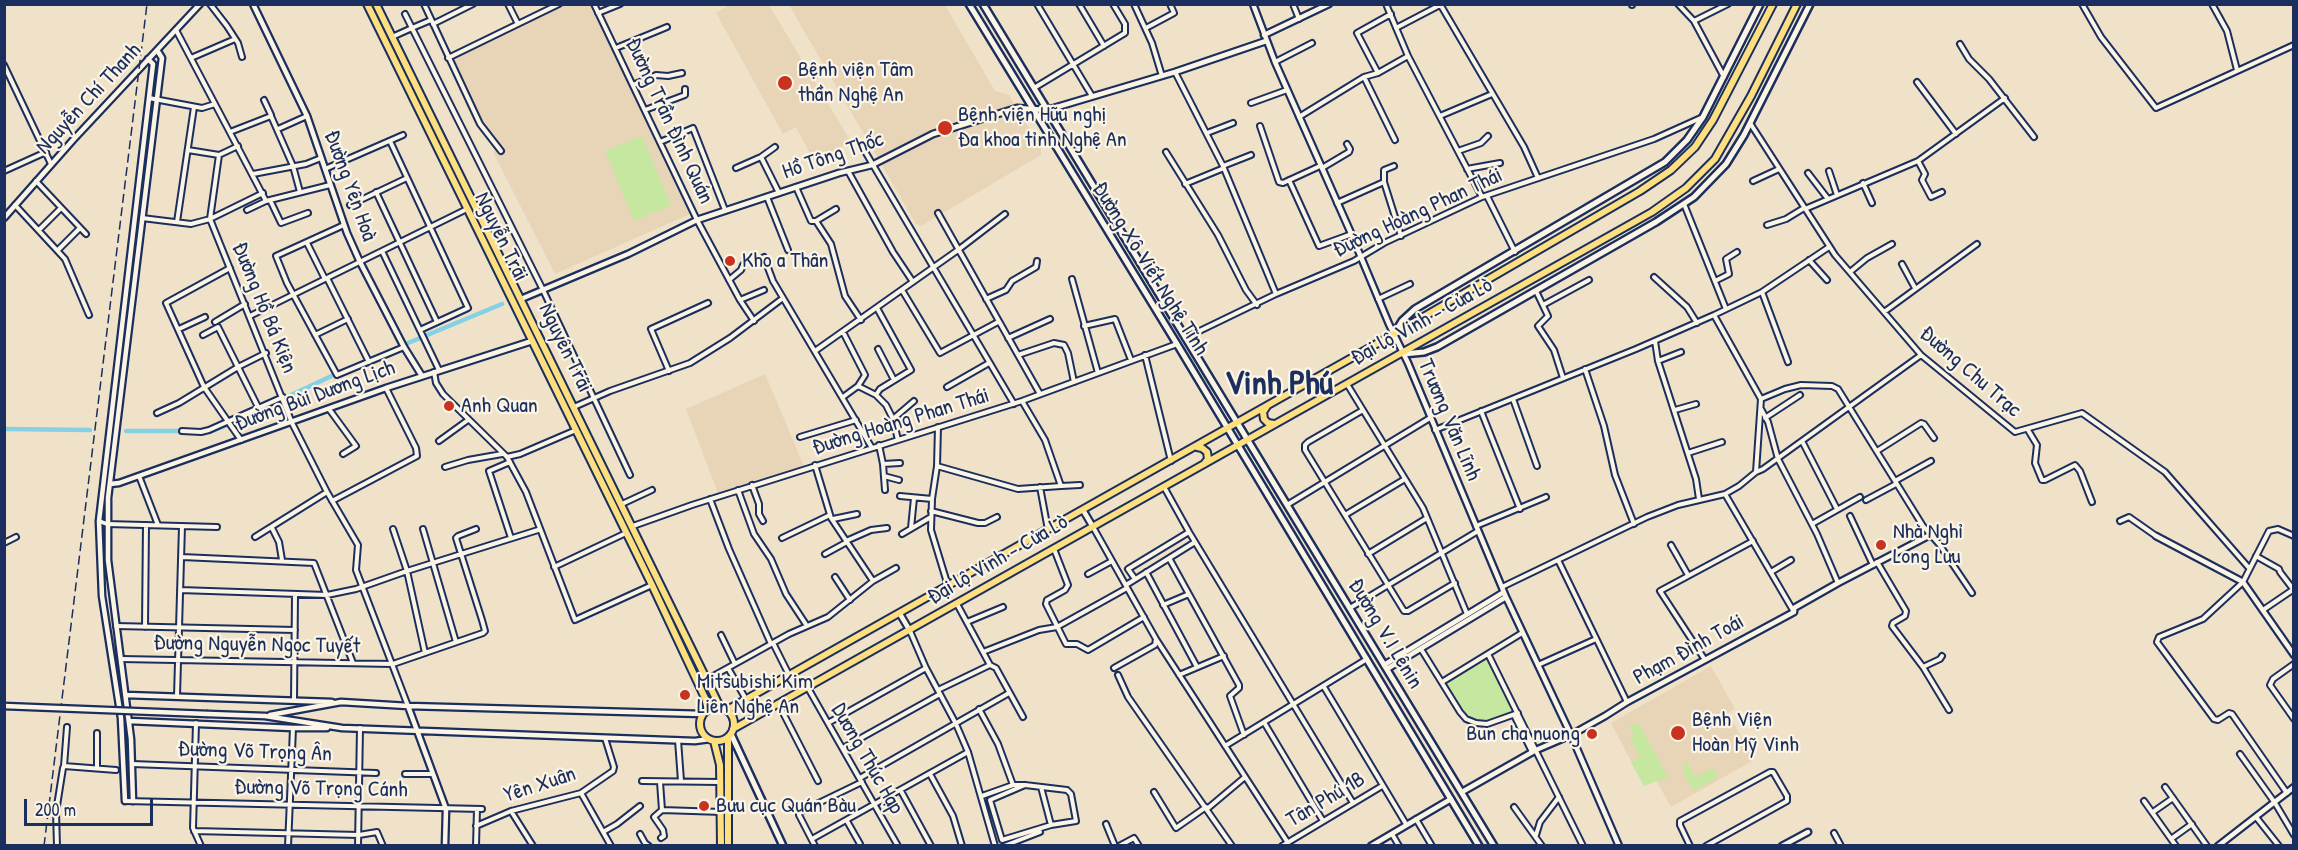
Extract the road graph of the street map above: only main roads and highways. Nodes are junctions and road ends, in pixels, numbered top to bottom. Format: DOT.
graph roads {
  1 [pos="367,4"];
  2 [pos="376,4"];
  3 [pos="969,4"];
  4 [pos="983,4"];
  5 [pos="1760,4"];
  6 [pos="1773,4"];
  7 [pos="1797,4"];
  8 [pos="1810,4"];
  9 [pos="521,299"];
  10 [pos="512,303"];
  11 [pos="1394,334"];
  12 [pos="540,337"];
  13 [pos="532,341"];
  14 [pos="1403,354"];
  15 [pos="1268,406"];
  16 [pos="1238,423"];
  17 [pos="1277,424"];
  18 [pos="584,426"];
  19 [pos="1228,429"];
  20 [pos="576,430"];
  21 [pos="1248,440"];
  22 [pos="1238,445"];
  23 [pos="1194,448"];
  24 [pos="1204,465"];
  25 [pos="612,486"];
  26 [pos="605,489"];
  27 [pos="660,582"];
  28 [pos="652,585"];
  29 [pos="1377,654"];
  30 [pos="1368,659"];
  31 [pos="724,709"];
  32 [pos="705,712"];
  33 [pos="731,733"];
  34 [pos="712,740"];
  35 [pos="1462,792"];
  36 [pos="1451,799"];
  37 [pos="721,846"];
  38 [pos="728,846"];
  39 [pos="783,846"];
  40 [pos="1479,846"];
  41 [pos="1494,846"];
  1 -- 10 [label="main road, Nguyễn Trãi"];
  2 -- 9 [label="main road, Nguyên Trãi"];
  3 -- 19 [label="main road, Đường Xô Viết Nghệ Tĩnh"];
  4 -- 16 [label="main road, Đường Xô Viết Nghệ Tĩnh"];
  5 -- 11 [label="main road"];
  6 -- 11 [label="main road, Đại lộ Vinh - Cửa Lò"];
  7 -- 14 [label="main road, Đại lộ Vinh - Cửa Lò"];
  8 -- 14 [label="main road"];
  9 -- 10 [label="main road"];
  9 -- 12 [label="main road, Nguyên Trãi"];
  10 -- 13 [label="main road, Nguyễn Trãi"];
  11 -- 15 [label="main road, Đại lộ Vinh - Cửa Lò"];
  12 -- 13 [label="main road"];
  12 -- 18 [label="main road, Nguyên Trãi"];
  13 -- 20 [label="main road, Nguyễn Trãi"];
  14 -- 17 [label="main road, Đại lộ Vinh - Cửa Lò"];
  15 -- 16 [label="main road, Đại lộ Vinh - Cửa Lò"];
  15 -- 17 [label="main road"];
  16 -- 19 [label="main road, Đại lộ Vinh - Cửa Lò"];
  16 -- 21 [label="main road, Đường Xô Viết Nghệ Tĩnh"];
  17 -- 21 [label="main road, Đại lộ Vinh - Cửa Lò"];
  18 -- 20 [label="main road"];
  18 -- 25 [label="main road, Nguyên Trãi"];
  19 -- 22 [label="main road, Đường Xô Viết Nghệ Tĩnh"];
  19 -- 23 [label="main road, Đại lộ Vinh - Cửa Lò"];
  20 -- 26 [label="main road, Nguyễn Trãi"];
  21 -- 22 [label="main road, Đại lộ Vinh - Cửa Lò"];
  21 -- 29 [label="main road, Đường V.I Lênin"];
  22 -- 24 [label="main road, Đại lộ Vinh - Cửa Lò"];
  22 -- 30 [label="main road, Đường V.I Lênin"];
  23 -- 24 [label="main road"];
  23 -- 31 [label="main road, Đại lộ Vinh - Cửa Lò"];
  24 -- 33 [label="main road, Đại lộ Vinh - Cửa Lò"];
  25 -- 26 [label="main road"];
  25 -- 27 [label="main road, Nguyên Trãi"];
  26 -- 28 [label="main road, Nguyễn Trãi"];
  27 -- 28 [label="main road"];
  27 -- 31 [label="main road, Nguyên Trãi"];
  28 -- 32 [label="main road, Nguyễn Trãi"];
  29 -- 30 [label="main road"];
  29 -- 35 [label="main road, Đường V.I Lênin"];
  30 -- 36 [label="main road, Đường V.I Lênin"];
  31 -- 32 [label="main road"];
  31 -- 33 [label="main road"];
  32 -- 34 [label="main road"];
  33 -- 34 [label="main road"];
  33 -- 38 [label="main road"];
  33 -- 39 [label="main road"];
  34 -- 37 [label="main road"];
  35 -- 36 [label="main road"];
  35 -- 41 [label="main road, Đường V.I Lênin"];
  36 -- 40 [label="main road, Đường V.I Lênin"];
}
